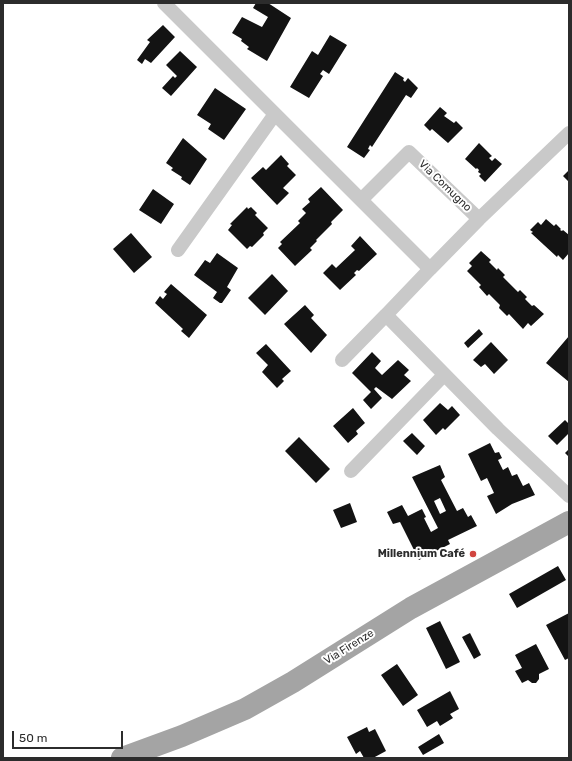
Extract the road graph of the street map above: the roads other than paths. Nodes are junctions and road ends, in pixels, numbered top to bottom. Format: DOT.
graph roads {
  1 [pos="164,3"];
  2 [pos="275,114"];
  3 [pos="569,133"];
  4 [pos="361,200"];
  5 [pos="479,219"];
  6 [pos="178,250"];
  7 [pos="430,269"];
  8 [pos="386,315"];
  9 [pos="342,360"];
  10 [pos="444,375"];
  11 [pos="351,471"];
  12 [pos="569,496"];
  13 [pos="569,522"];
  14 [pos="122,758"];
  1 -- 2 [label="street"];
  2 -- 4 [label="street"];
  2 -- 6 [label="street"];
  3 -- 5 [label="street"];
  4 -- 5 [label="street, Via Comugno"];
  4 -- 7 [label="street"];
  5 -- 7 [label="street, Via Comugno"];
  7 -- 8 [label="street, Via Comugno"];
  8 -- 9 [label="street, Via Comugno"];
  8 -- 10 [label="street"];
  10 -- 11 [label="street"];
  10 -- 12 [label="street"];
  13 -- 14 [label="main road, Via Firenze"];
}
